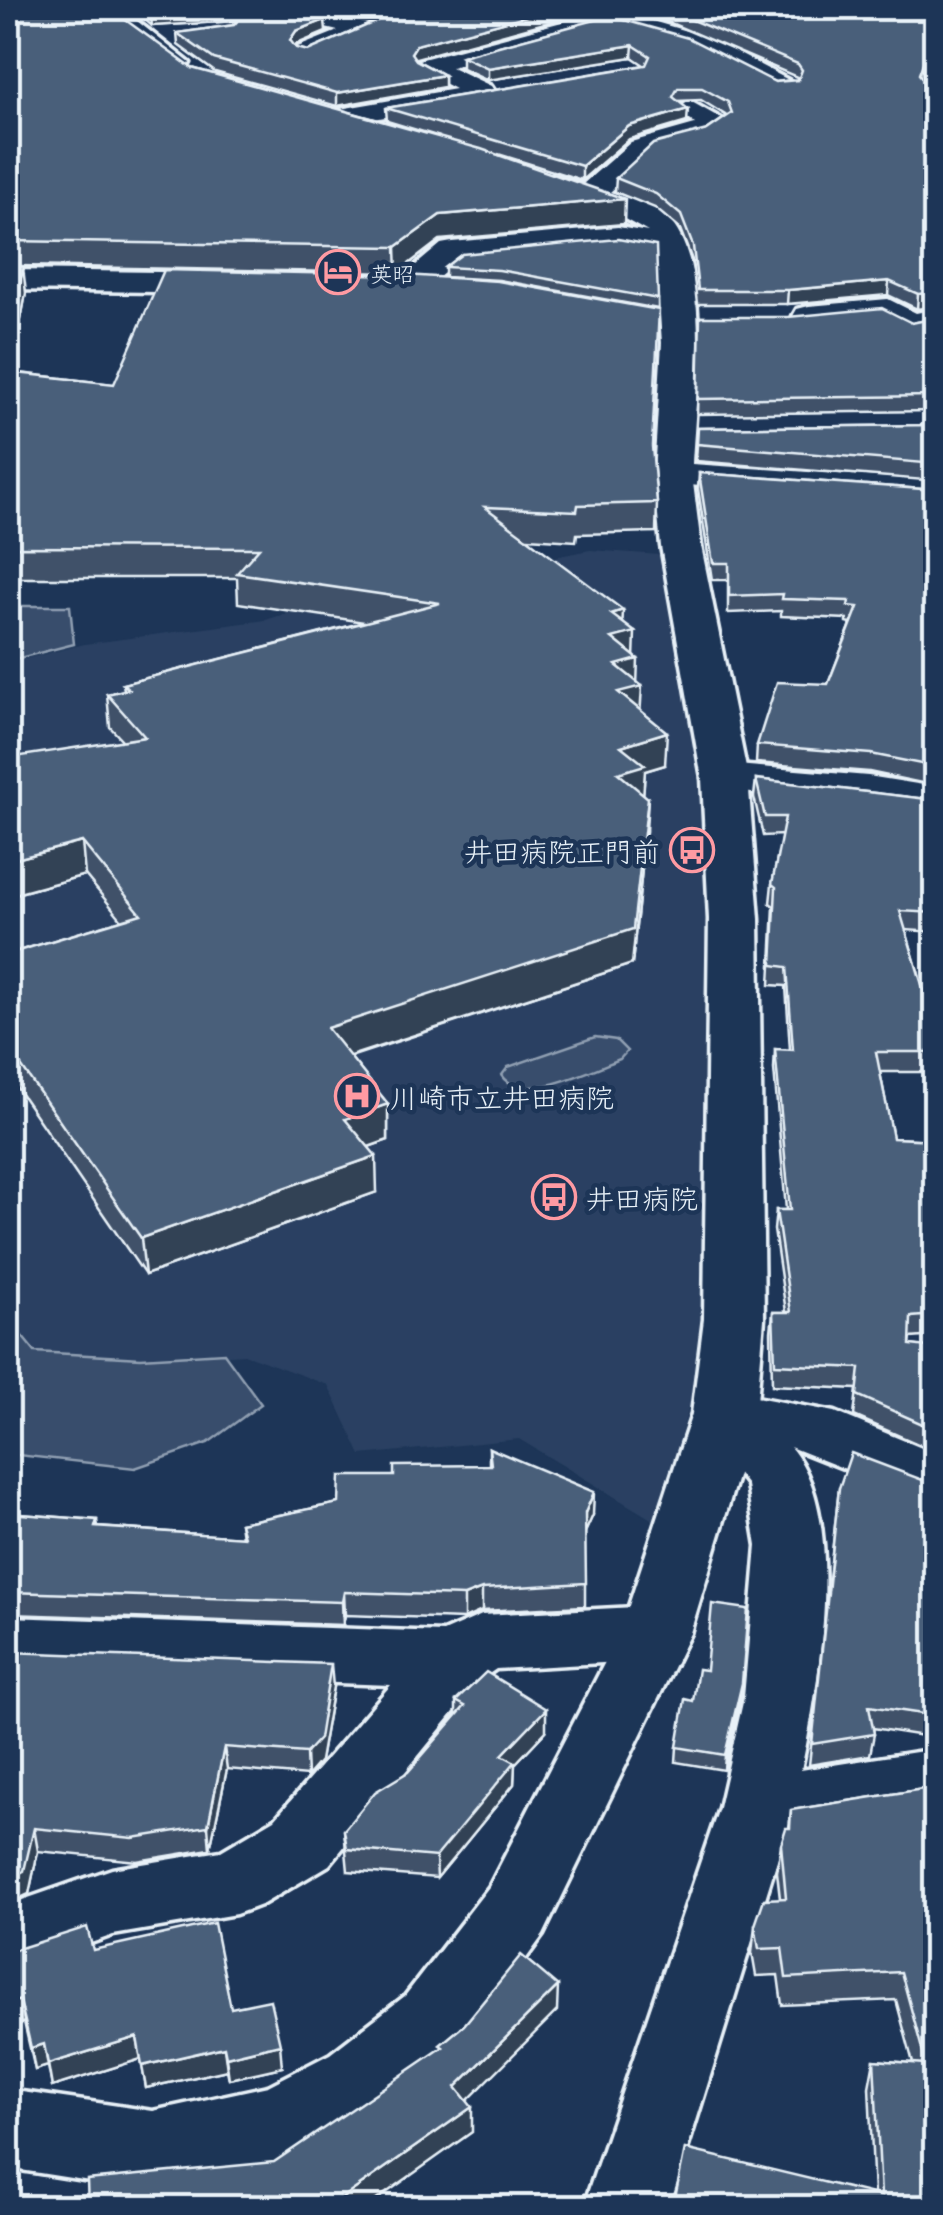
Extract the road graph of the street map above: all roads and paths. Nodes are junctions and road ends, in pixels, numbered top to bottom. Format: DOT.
graph roads {
  1 [pos="116,8"];
  2 [pos="258,8"];
  3 [pos="326,8"];
  4 [pos="584,8"];
  5 [pos="289,12"];
  6 [pos="611,16"];
  7 [pos="186,33"];
  8 [pos="148,38"];
  9 [pos="307,52"];
  10 [pos="204,81"];
  11 [pos="784,85"];
  12 [pos="510,88"];
  13 [pos="482,92"];
  14 [pos="690,109"];
  15 [pos="304,110"];
  16 [pos="334,118"];
  17 [pos="387,134"];
  18 [pos="530,176"];
  19 [pos="586,195"];
  20 [pos="674,247"];
  21 [pos="8,280"];
  22 [pos="270,284"];
  23 [pos="368,286"];
  24 [pos="406,288"];
  25 [pos="462,292"];
  26 [pos="770,318"];
  27 [pos="936,319"];
  28 [pos="674,429"];
  29 [pos="712,429"];
  30 [pos="673,474"];
  31 [pos="936,492"];
  32 [pos="725,778"];
  33 [pos="936,801"];
  34 [pos="724,1414"];
  35 [pos="936,1480"];
  36 [pos="655,1633"];
  37 [pos="8,1644"];
  38 [pos="455,1660"];
  39 [pos="936,1780"];
  40 [pos="756,1808"];
  41 [pos="8,1939"];
  42 [pos="8,2129"];
  43 [pos="626,2208"];
  1 -- 8 [label="street"];
  2 -- 5 [label="street"];
  3 -- 5 [label="street"];
  4 -- 6 [label="street"];
  5 -- 9 [label="street"];
  6 -- 11 [label="street"];
  6 -- 13 [label="street"];
  7 -- 8 [label="street"];
  8 -- 10 [label="street"];
  12 -- 13 [label="street"];
  13 -- 16 [label="street"];
  14 -- 19 [label="street"];
  15 -- 16 [label="street"];
  16 -- 17 [label="street"];
  18 -- 19 [label="street"];
  19 -- 20 [label="street"];
  20 -- 24 [label="street"];
  20 -- 28 [label="street"];
  21 -- 22 [label="street"];
  23 -- 24 [label="street"];
  24 -- 25 [label="street"];
  26 -- 27 [label="street"];
  28 -- 29 [label="street"];
  28 -- 30 [label="street"];
  30 -- 31 [label="street"];
  30 -- 32 [label="street"];
  32 -- 33 [label="street"];
  32 -- 34 [label="street"];
  34 -- 35 [label="street"];
  34 -- 36 [label="street"];
  34 -- 40 [label="street"];
  36 -- 38 [label="street"];
  36 -- 42 [label="street"];
  37 -- 38 [label="street"];
  38 -- 41 [label="street"];
  39 -- 40 [label="street"];
  40 -- 43 [label="street"];
}
